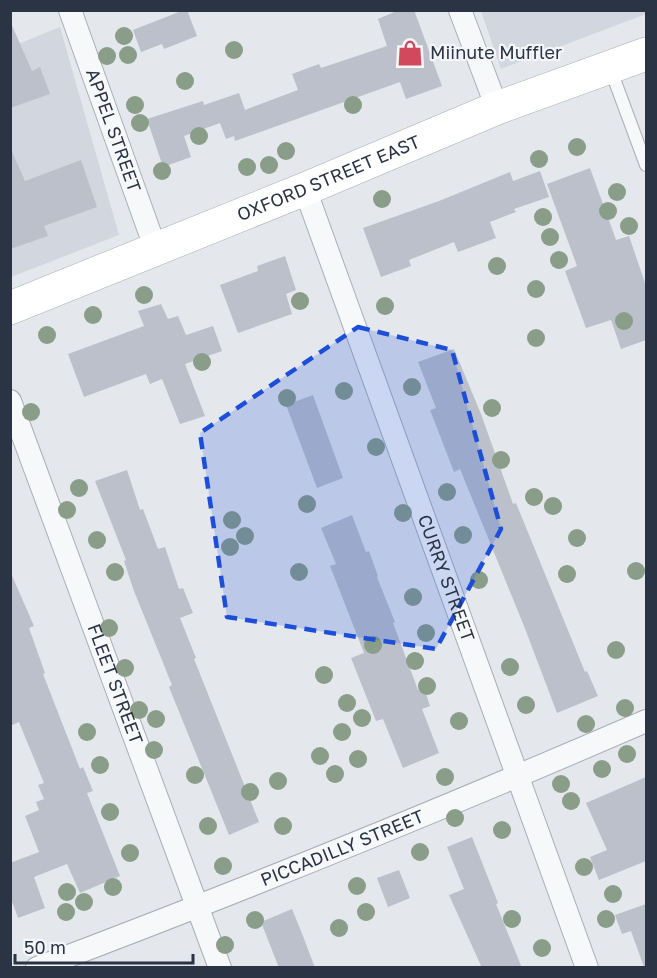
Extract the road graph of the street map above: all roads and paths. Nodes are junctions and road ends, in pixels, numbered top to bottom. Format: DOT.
graph roads {
  1 [pos="70,10"];
  2 [pos="460,10"];
  3 [pos="646,54"];
  4 [pos="609,67"];
  5 [pos="497,108"];
  6 [pos="646,165"];
  7 [pos="305,189"];
  8 [pos="156,250"];
  9 [pos="10,308"];
  10 [pos="10,401"];
  11 [pos="646,721"];
  12 [pos="518,776"];
  13 [pos="198,907"];
  14 [pos="37,968"];
  15 [pos="220,968"];
  16 [pos="587,968"];
  1 -- 8 [label="street, APPEL STREET"];
  2 -- 5 [label="street"];
  3 -- 4 [label="main road, OXFORD STREET EAST"];
  4 -- 5 [label="main road, OXFORD STREET EAST"];
  4 -- 6 [label="lane"];
  5 -- 7 [label="main road, OXFORD STREET EAST"];
  7 -- 8 [label="main road, OXFORD STREET EAST"];
  7 -- 12 [label="street, CURRY STREET"];
  8 -- 9 [label="main road, OXFORD STREET EAST"];
  10 -- 13 [label="street, FLEET STREET"];
  11 -- 12 [label="street, PICCADILLY STREET"];
  12 -- 13 [label="street, PICCADILLY STREET"];
  12 -- 16 [label="street, CURRY STREET"];
  13 -- 14 [label="street, PICCADILLY STREET"];
  13 -- 15 [label="street, FLEET STREET"];
}
